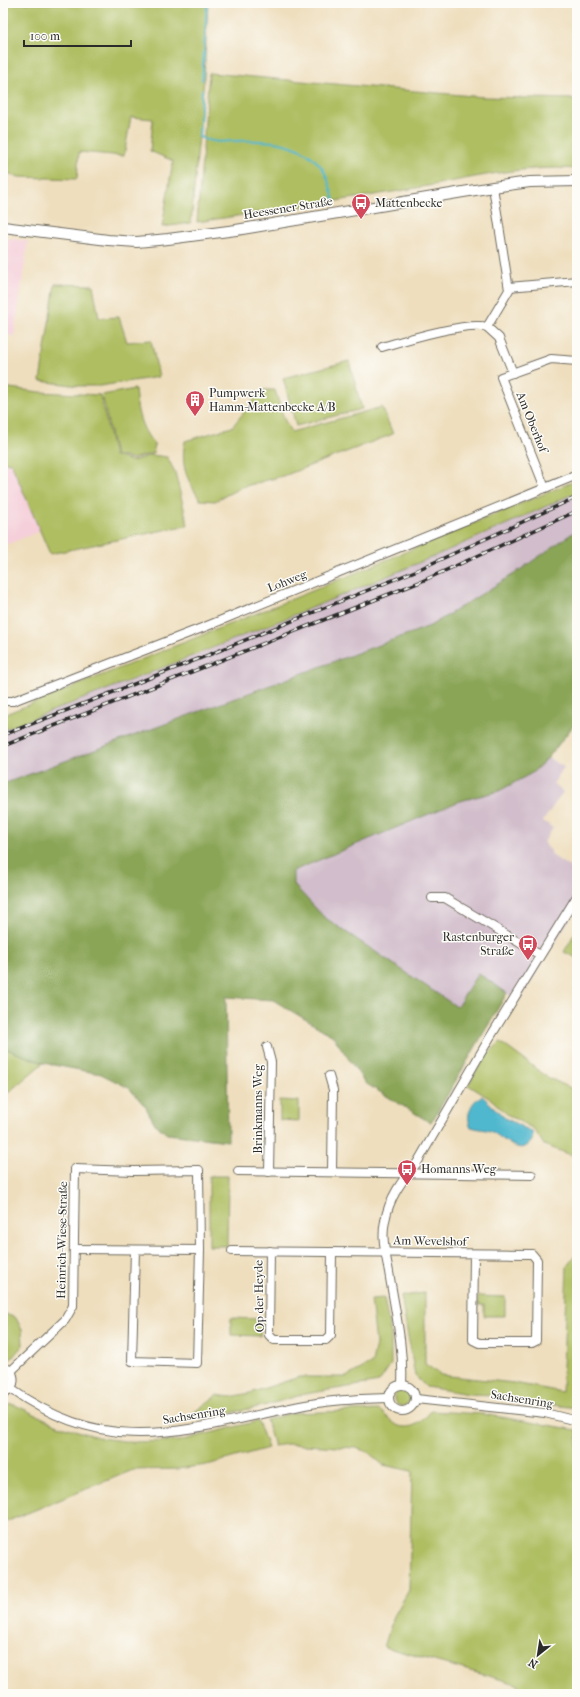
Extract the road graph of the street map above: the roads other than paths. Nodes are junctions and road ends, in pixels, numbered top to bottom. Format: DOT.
graph roads {
  1 [pos="577,181"];
  2 [pos="493,187"];
  3 [pos="3,227"];
  4 [pos="577,281"];
  5 [pos="509,287"];
  6 [pos="487,327"];
  7 [pos="382,346"];
  8 [pos="577,361"];
  9 [pos="513,373"];
  10 [pos="577,475"];
  11 [pos="545,488"];
  12 [pos="3,701"];
  13 [pos="577,896"];
  14 [pos="432,898"];
  15 [pos="540,955"];
  16 [pos="267,1047"];
  17 [pos="329,1076"];
  18 [pos="238,1171"];
  19 [pos="269,1172"];
  20 [pos="332,1172"];
  21 [pos="408,1173"];
  22 [pos="532,1175"];
  23 [pos="75,1249"];
  24 [pos="135,1250"];
  25 [pos="200,1250"];
  26 [pos="232,1251"];
  27 [pos="270,1251"];
  28 [pos="332,1252"];
  29 [pos="385,1253"];
  30 [pos="474,1254"];
  31 [pos="3,1366"];
  32 [pos="11,1371"];
  33 [pos="402,1384"];
  34 [pos="11,1389"];
  35 [pos="3,1393"];
  36 [pos="389,1398"];
  37 [pos="416,1398"];
  38 [pos="577,1421"];
  1 -- 2 [label="main road, Heessener Straße"];
  2 -- 3 [label="main road, Heessener Straße"];
  2 -- 5 [label="street"];
  4 -- 5 [label="street"];
  5 -- 6 [label="street"];
  6 -- 7 [label="street"];
  6 -- 9 [label="street"];
  8 -- 9 [label="street, Am Oberhof"];
  9 -- 11 [label="street, Am Oberhof"];
  10 -- 11 [label="street, Lohweg"];
  11 -- 12 [label="street, Lohweg"];
  13 -- 15 [label="street"];
  14 -- 15 [label="street"];
  15 -- 21 [label="street"];
  16 -- 19 [label="street, Brinkmanns Weg"];
  17 -- 20 [label="street"];
  18 -- 19 [label="street"];
  19 -- 20 [label="street"];
  20 -- 21 [label="street"];
  21 -- 22 [label="street"];
  21 -- 29 [label="street"];
  23 -- 24 [label="street"];
  23 -- 25 [label="street, Heinrich-Wiese-Straße"];
  23 -- 32 [label="street, Heinrich-Wiese-Straße"];
  24 -- 25 [label="street"];
  24 -- 25 [label="street"];
  26 -- 27 [label="street, Op der Heyde"];
  27 -- 28 [label="street, Op der Heyde"];
  27 -- 28 [label="street, Op der Heyde"];
  28 -- 29 [label="street, Op der Heyde"];
  29 -- 30 [label="street, Am Wevelshof"];
  29 -- 33 [label="street"];
  30 -- 30 [label="street, Am Wevelshof"];
  31 -- 32 [label="street"];
  32 -- 34 [label="street"];
  33 -- 36 [label="street"];
  33 -- 37 [label="street"];
  34 -- 35 [label="street"];
  34 -- 36 [label="street, Sachsenring"];
  36 -- 37 [label="street"];
  37 -- 38 [label="street, Sachsenring"];
}
